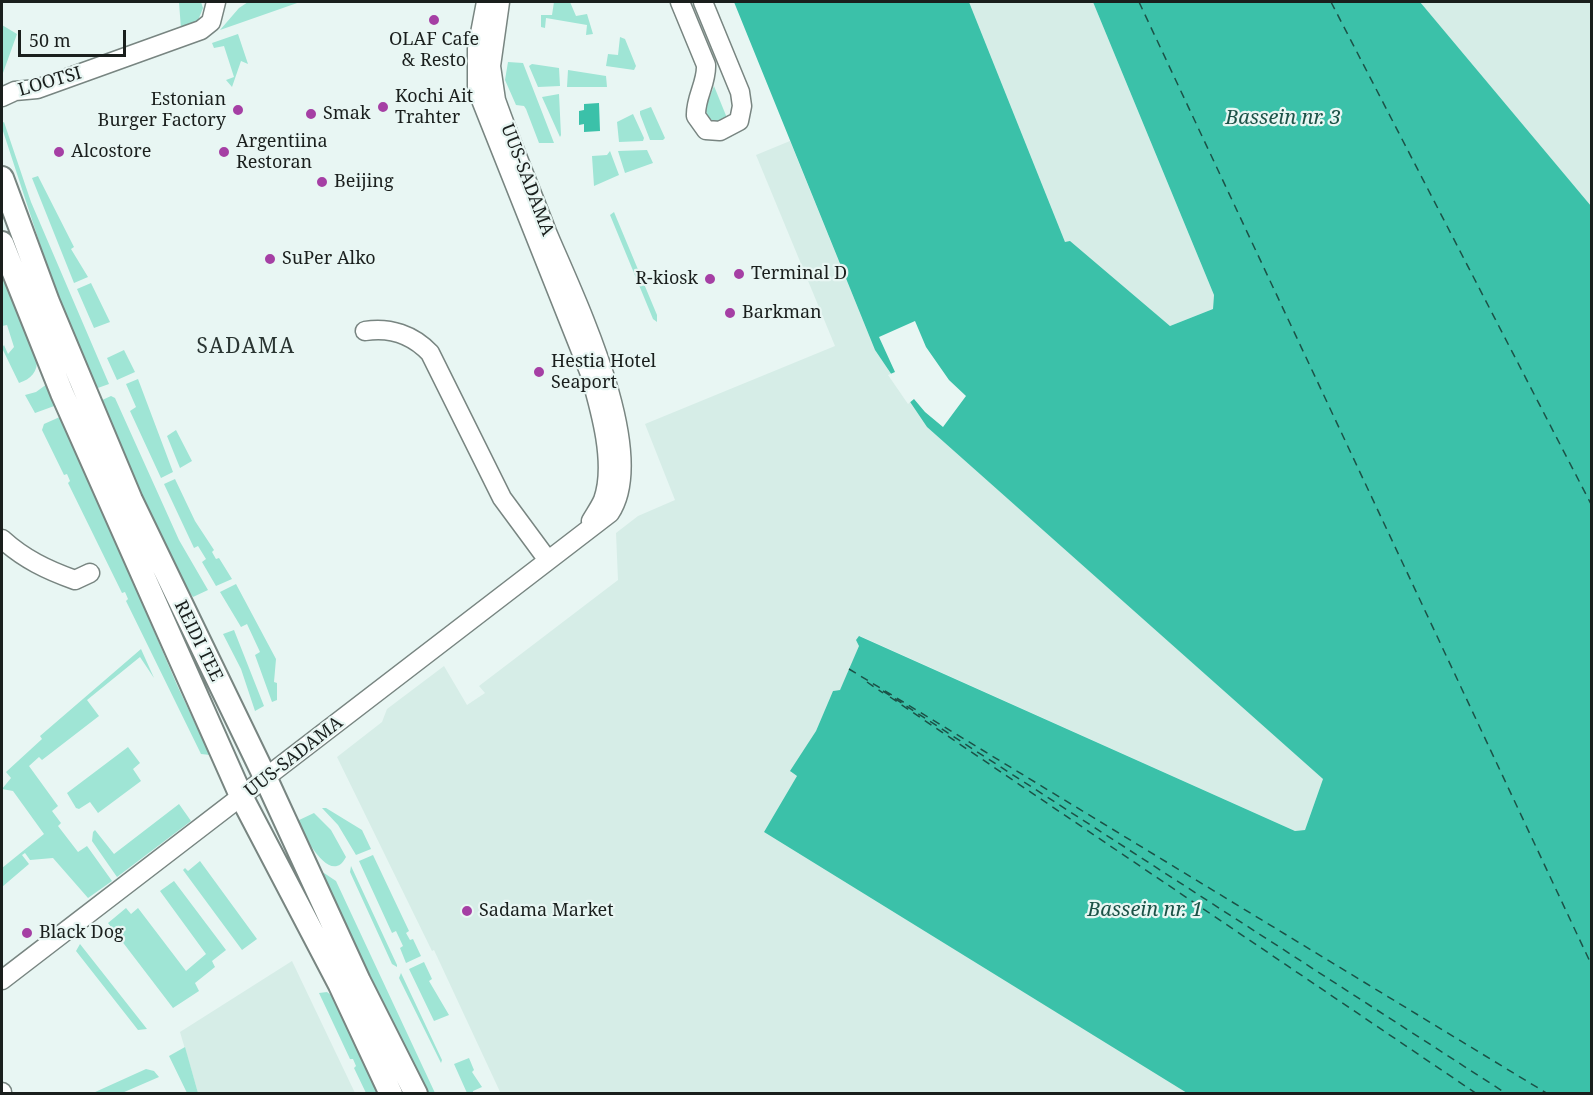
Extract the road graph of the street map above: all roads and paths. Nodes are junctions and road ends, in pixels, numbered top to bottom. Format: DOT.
graph roads {
  1 [pos="216,2"];
  2 [pos="486,2"];
  3 [pos="500,2"];
  4 [pos="680,2"];
  5 [pos="703,2"];
  6 [pos="2,97"];
  7 [pos="2,178"];
  8 [pos="2,191"];
  9 [pos="14,218"];
  10 [pos="2,243"];
  11 [pos="365,331"];
  12 [pos="575,338"];
  13 [pos="596,351"];
  14 [pos="585,530"];
  15 [pos="2,539"];
  16 [pos="547,559"];
  17 [pos="90,573"];
  18 [pos="266,779"];
  19 [pos="242,798"];
  20 [pos="2,980"];
  21 [pos="391,1094"];
  22 [pos="416,1094"];
  1 -- 6 [label="street, LOOTSI"];
  2 -- 12 [label="street, UUS-SADAMA"];
  3 -- 13 [label="street, UUS-SADAMA"];
  4 -- 5 [label="street"];
  7 -- 9 [label="main road, REIDI TEE"];
  8 -- 9 [label="main road"];
  9 -- 18 [label="main road, REIDI TEE"];
  10 -- 19 [label="main road, REIDI TEE"];
  11 -- 16 [label="street"];
  12 -- 13 [label="street"];
  12 -- 14 [label="street, UUS-SADAMA"];
  13 -- 14 [label="street, UUS-SADAMA"];
  14 -- 16 [label="street, UUS-SADAMA"];
  15 -- 17 [label="street"];
  16 -- 18 [label="street, UUS-SADAMA"];
  18 -- 19 [label="street, UUS-SADAMA"];
  18 -- 22 [label="main road, REIDI TEE"];
  19 -- 20 [label="street, UUS-SADAMA"];
  19 -- 21 [label="main road, REIDI TEE"];
}
